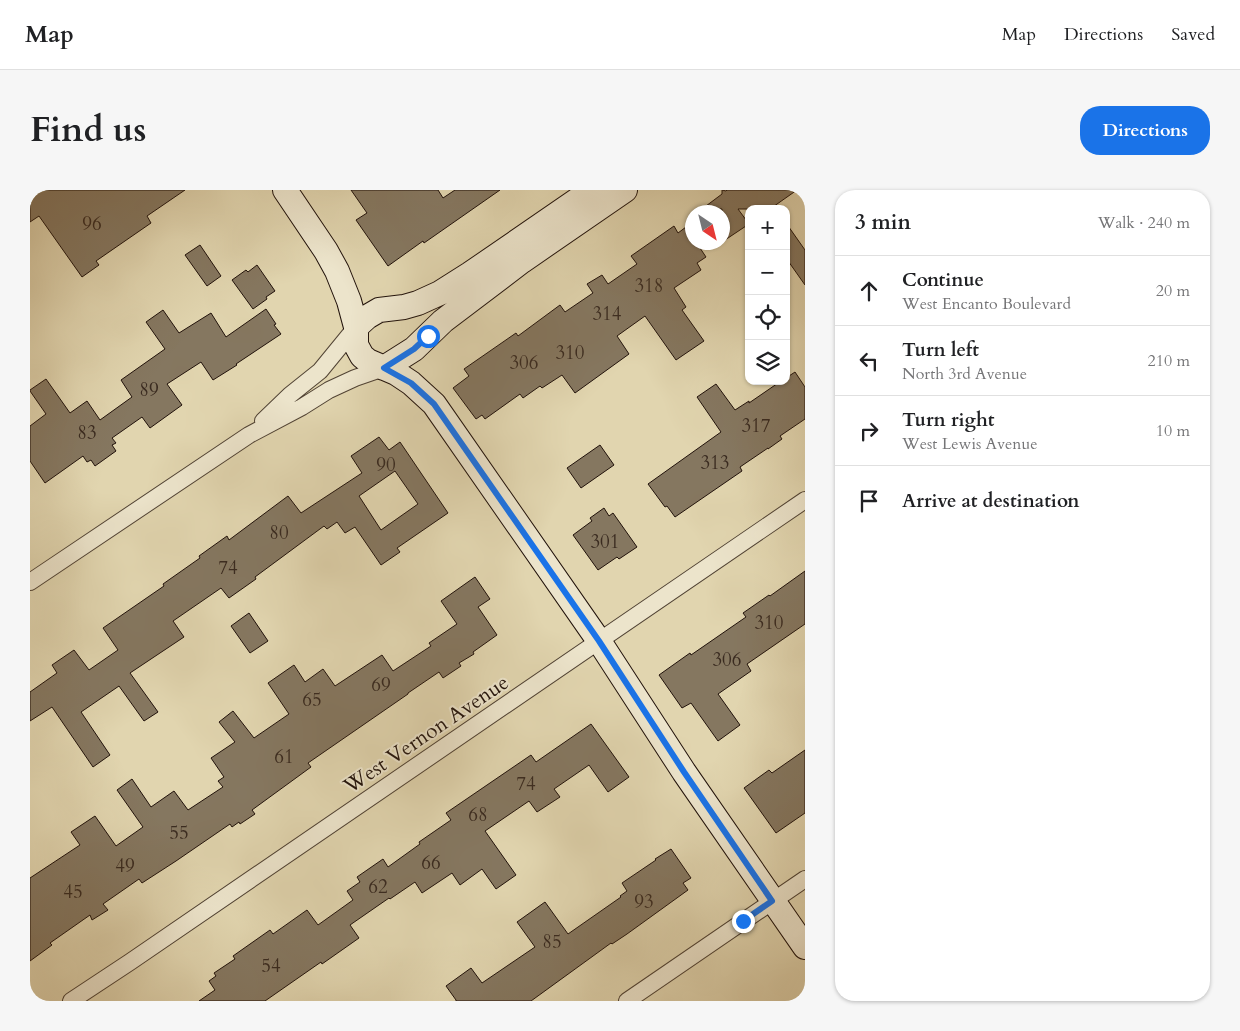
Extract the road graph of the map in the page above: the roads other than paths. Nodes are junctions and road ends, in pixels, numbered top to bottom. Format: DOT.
graph roads {
  1 [pos="285,190"];
  2 [pos="592,190"];
  3 [pos="625,190"];
  4 [pos="356,327"];
  5 [pos="384,368"];
  6 [pos="249,435"];
  7 [pos="805,500"];
  8 [pos="30,582"];
  9 [pos="599,641"];
  10 [pos="805,879"];
  11 [pos="772,901"];
  12 [pos="805,947"];
  13 [pos="71,1001"];
  14 [pos="626,1001"];
  1 -- 4 [label="street"];
  2 -- 4 [label="street"];
  3 -- 5 [label="street"];
  4 -- 5 [label="street"];
  4 -- 6 [label="street"];
  5 -- 6 [label="street"];
  5 -- 9 [label="street"];
  6 -- 8 [label="street"];
  7 -- 9 [label="street, West Vernon Avenue"];
  9 -- 11 [label="street"];
  9 -- 13 [label="street, West Vernon Avenue"];
  10 -- 11 [label="street"];
  11 -- 12 [label="street"];
  11 -- 14 [label="street"];
}
